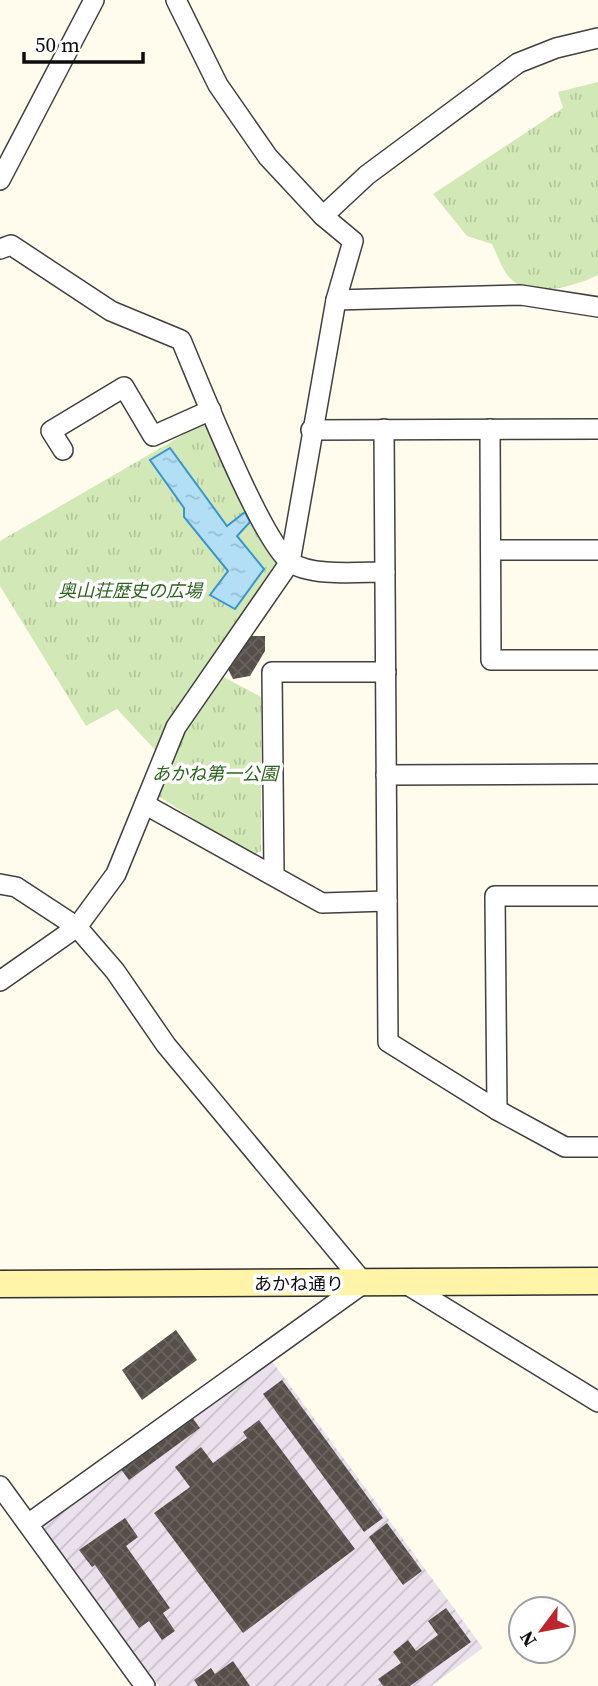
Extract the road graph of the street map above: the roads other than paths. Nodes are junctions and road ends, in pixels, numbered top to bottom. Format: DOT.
graph roads {
  1 [pos="94,0"];
  2 [pos="176,0"];
  3 [pos="598,38"];
  4 [pos="0,180"];
  5 [pos="323,216"];
  6 [pos="0,249"];
  7 [pos="336,300"];
  8 [pos="598,307"];
  9 [pos="211,410"];
  10 [pos="384,429"];
  11 [pos="490,429"];
  12 [pos="598,429"];
  13 [pos="311,430"];
  14 [pos="63,450"];
  15 [pos="491,550"];
  16 [pos="598,550"];
  17 [pos="290,562"];
  18 [pos="385,572"];
  19 [pos="598,660"];
  20 [pos="386,672"];
  21 [pos="598,774"];
  22 [pos="386,775"];
  23 [pos="146,806"];
  24 [pos="274,874"];
  25 [pos="0,884"];
  26 [pos="598,896"];
  27 [pos="387,901"];
  28 [pos="77,927"];
  29 [pos="0,981"];
  30 [pos="496,1110"];
  31 [pos="598,1147"];
  32 [pos="598,1281"];
  33 [pos="364,1283"];
  34 [pos="0,1284"];
  35 [pos="406,1284"];
  36 [pos="598,1402"];
  37 [pos="0,1486"];
  38 [pos="28,1524"];
  39 [pos="145,1686"];
  1 -- 4 [label="street"];
  2 -- 5 [label="street"];
  3 -- 5 [label="street"];
  5 -- 7 [label="street"];
  6 -- 9 [label="street"];
  7 -- 8 [label="street"];
  7 -- 13 [label="street"];
  9 -- 14 [label="street"];
  9 -- 17 [label="street"];
  10 -- 11 [label="street"];
  10 -- 13 [label="street"];
  10 -- 18 [label="street"];
  11 -- 12 [label="street"];
  11 -- 15 [label="street"];
  13 -- 17 [label="street"];
  15 -- 16 [label="street"];
  15 -- 19 [label="street"];
  17 -- 18 [label="street"];
  17 -- 23 [label="street"];
  18 -- 20 [label="street"];
  20 -- 22 [label="street"];
  20 -- 24 [label="street"];
  21 -- 22 [label="street"];
  22 -- 27 [label="street"];
  23 -- 24 [label="street"];
  23 -- 28 [label="street"];
  24 -- 27 [label="street"];
  25 -- 28 [label="street"];
  26 -- 30 [label="street"];
  27 -- 30 [label="street"];
  28 -- 29 [label="street"];
  28 -- 33 [label="street"];
  30 -- 31 [label="street"];
  32 -- 35 [label="street, あかね通り"];
  33 -- 34 [label="street, あかね通り"];
  33 -- 35 [label="street, あかね通り"];
  33 -- 38 [label="street"];
  35 -- 36 [label="street"];
  37 -- 38 [label="street"];
  38 -- 39 [label="street"];
}
